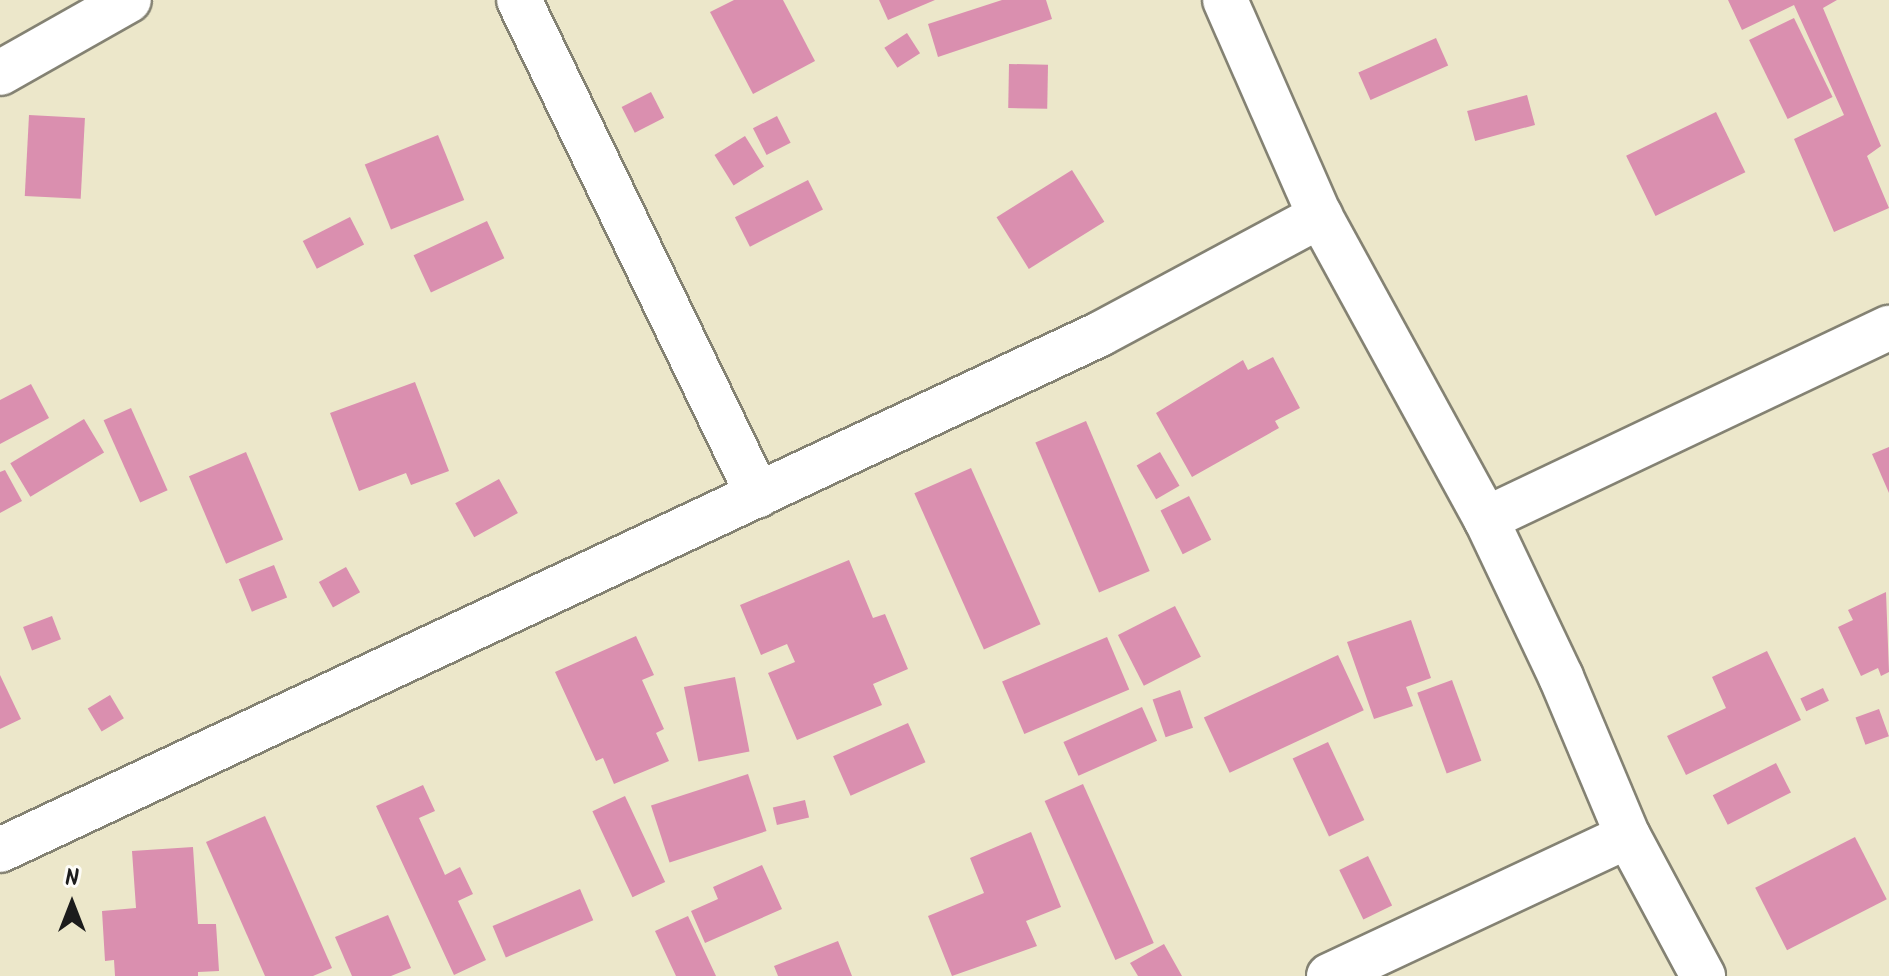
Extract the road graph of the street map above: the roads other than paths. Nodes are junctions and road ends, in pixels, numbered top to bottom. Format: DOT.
graph roads {
  1 [pos="129,0"];
  2 [pos="519,0"];
  3 [pos="1225,0"];
  4 [pos="0,73"];
  5 [pos="1320,216"];
  6 [pos="1889,328"];
  7 [pos="758,495"];
  8 [pos="1486,519"];
  9 [pos="1628,836"];
  10 [pos="0,850"];
  11 [pos="1329,976"];
  12 [pos="1703,976"];
  1 -- 4 [label="street"];
  2 -- 7 [label="street"];
  3 -- 5 [label="street"];
  5 -- 7 [label="street"];
  5 -- 8 [label="street"];
  6 -- 8 [label="street"];
  7 -- 10 [label="street"];
  8 -- 9 [label="street"];
  9 -- 11 [label="street"];
  9 -- 12 [label="street"];
}
